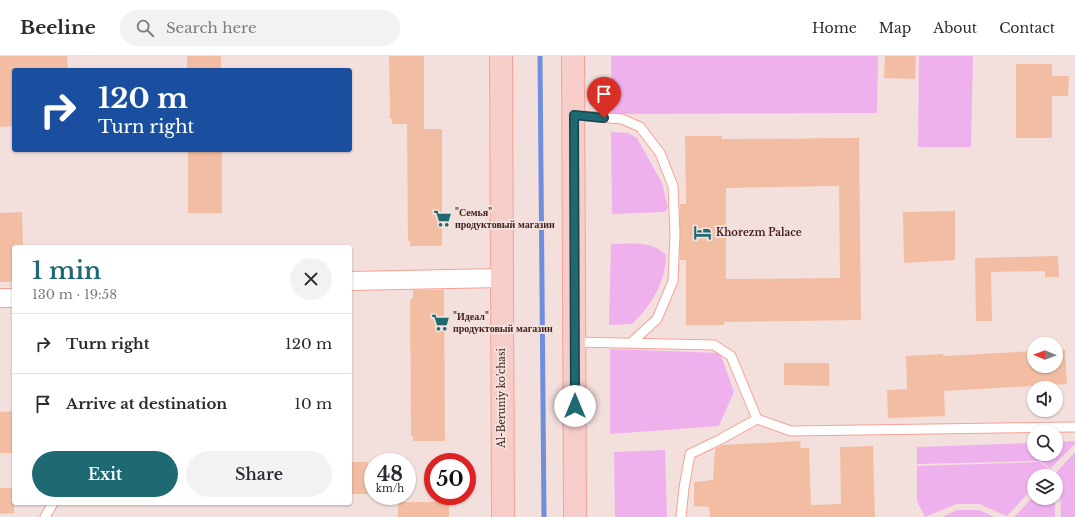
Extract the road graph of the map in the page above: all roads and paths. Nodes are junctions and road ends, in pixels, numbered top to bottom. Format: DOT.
graph roads {
  1 [pos="501,56"];
  2 [pos="573,56"];
  3 [pos="574,115"];
  4 [pos="501,278"];
  5 [pos="352,281"];
  6 [pos="0,298"];
  7 [pos="12,298"];
  8 [pos="575,342"];
  9 [pos="632,342"];
  10 [pos="757,419"];
  11 [pos="1075,427"];
  12 [pos="52,505"];
  13 [pos="46,517"];
  14 [pos="503,517"];
  15 [pos="575,517"];
  16 [pos="681,517"];
  1 -- 4 [label="main road, Al-Beruniy ko’chasi"];
  2 -- 3 [label="main road"];
  3 -- 8 [label="main road"];
  3 -- 9 [label="lane"];
  4 -- 5 [label="street"];
  4 -- 14 [label="main road, Al-Beruniy ko’chasi"];
  6 -- 7 [label="street"];
  8 -- 9 [label="lane"];
  8 -- 15 [label="main road"];
  9 -- 10 [label="lane"];
  10 -- 11 [label="lane"];
  10 -- 16 [label="lane"];
  12 -- 13 [label="lane"];
}
